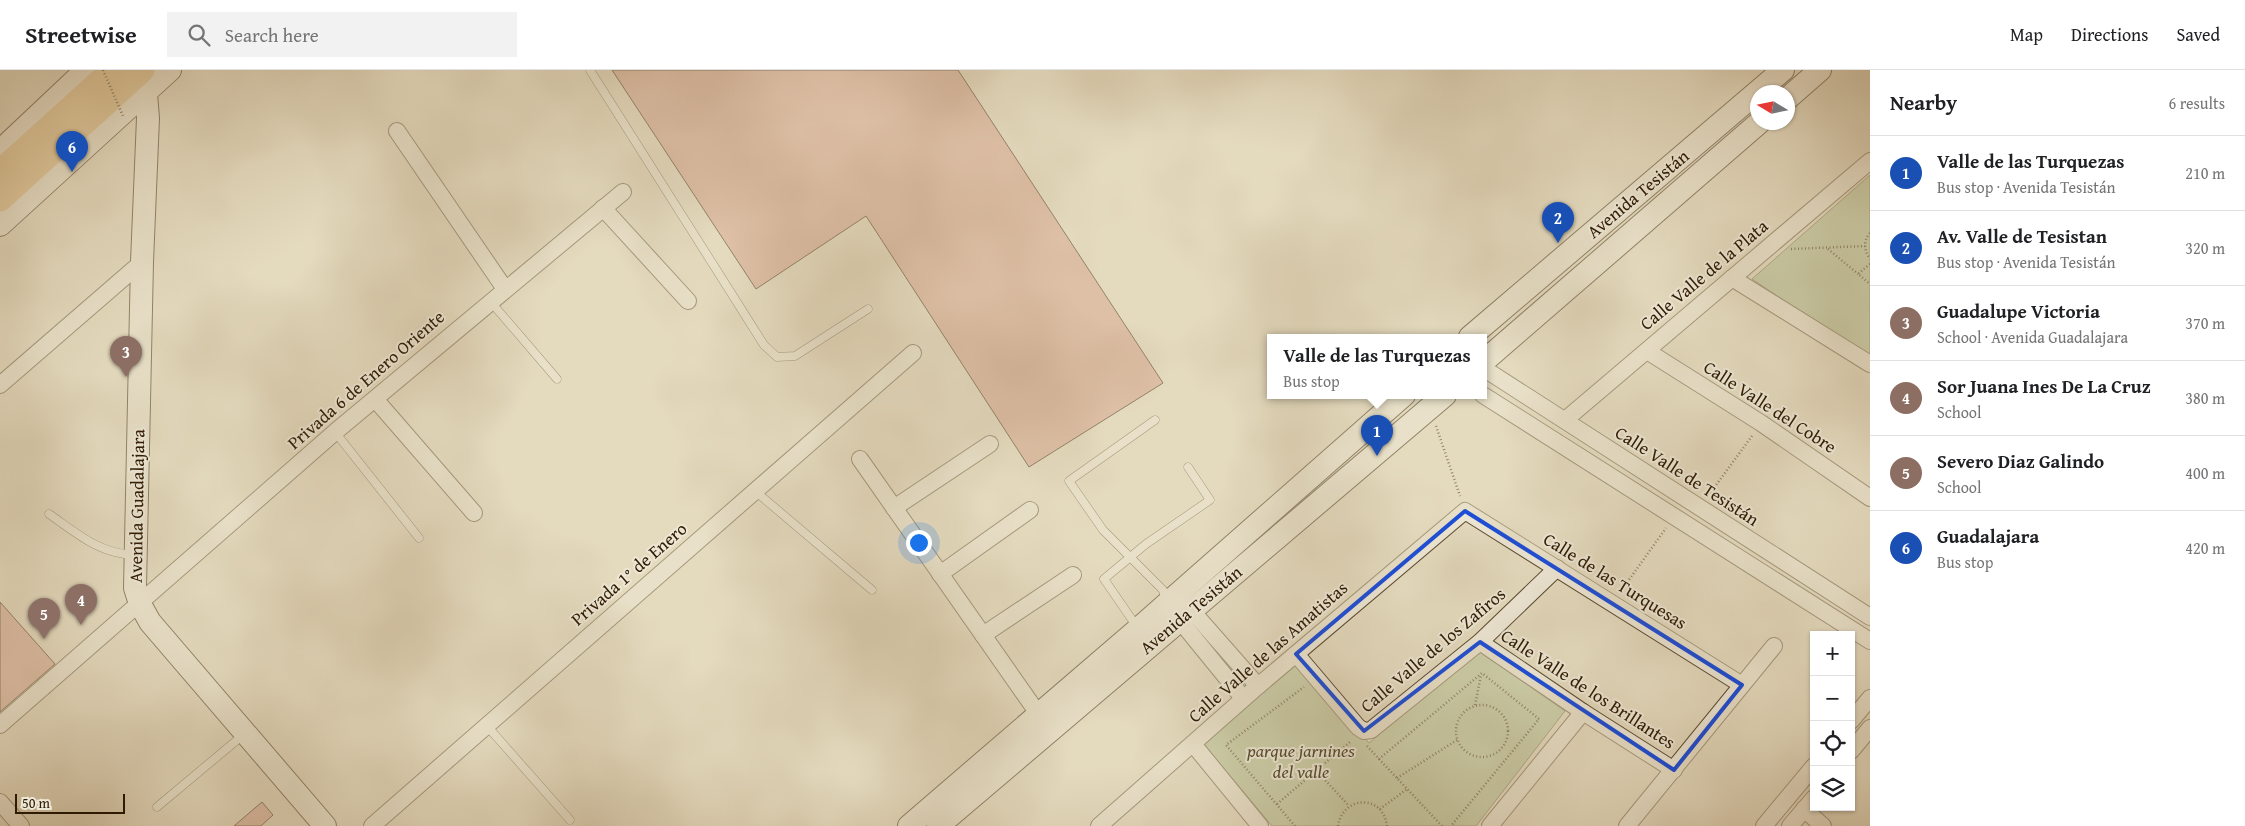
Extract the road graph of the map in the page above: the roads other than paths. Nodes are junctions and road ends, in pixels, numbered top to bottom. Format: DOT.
graph roads {
  1 [pos="86,70"];
  2 [pos="113,70"];
  3 [pos="590,70"];
  4 [pos="1783,70"];
  5 [pos="1820,70"];
  6 [pos="153,75"];
  7 [pos="1795,92"];
  8 [pos="1751,130"];
  9 [pos="397,131"];
  10 [pos="0,150"];
  11 [pos="1870,161"];
  12 [pos="0,172"];
  13 [pos="622,192"];
  14 [pos="0,199"];
  15 [pos="603,208"];
  16 [pos="0,225"];
  17 [pos="142,262"];
  18 [pos="1732,278"];
  19 [pos="505,288"];
  20 [pos="490,301"];
  21 [pos="688,302"];
  22 [pos="868,308"];
  23 [pos="1474,334"];
  24 [pos="1647,350"];
  25 [pos="913,353"];
  26 [pos="1487,359"];
  27 [pos="1870,364"];
  28 [pos="1487,371"];
  29 [pos="557,379"];
  30 [pos="0,385"];
  31 [pos="1487,398"];
  32 [pos="375,399"];
  33 [pos="1400,399"];
  34 [pos="1437,401"];
  35 [pos="1155,420"];
  36 [pos="1564,420"];
  37 [pos="335,432"];
  38 [pos="990,444"];
  39 [pos="860,459"];
  40 [pos="1188,467"];
  41 [pos="755,491"];
  42 [pos="1870,498"];
  43 [pos="894,508"];
  44 [pos="1030,510"];
  45 [pos="1465,511"];
  46 [pos="474,512"];
  47 [pos="49,514"];
  48 [pos="418,538"];
  49 [pos="134,555"];
  50 [pos="1131,556"];
  51 [pos="1557,568"];
  52 [pos="940,574"];
  53 [pos="1073,575"];
  54 [pos="872,590"];
  55 [pos="1175,603"];
  56 [pos="140,604"];
  57 [pos="1870,618"];
  58 [pos="1138,629"];
  59 [pos="983,634"];
  60 [pos="1870,641"];
  61 [pos="1480,642"];
  62 [pos="1774,646"];
  63 [pos="1296,654"];
  64 [pos="1742,685"];
  65 [pos="1258,686"];
  66 [pos="1244,698"];
  67 [pos="1870,698"];
  68 [pos="1583,712"];
  69 [pos="1039,715"];
  70 [pos="1855,716"];
  71 [pos="0,725"];
  72 [pos="487,726"];
  73 [pos="1870,728"];
  74 [pos="244,734"];
  75 [pos="1193,744"];
  76 [pos="1855,747"];
  77 [pos="1674,770"];
  78 [pos="1810,771"];
  79 [pos="0,802"];
  80 [pos="1809,804"];
  81 [pos="157,807"];
  82 [pos="570,820"];
  83 [pos="21,826"];
  84 [pos="325,826"];
  85 [pos="372,826"];
  86 [pos="909,826"];
  87 [pos="938,826"];
  88 [pos="1099,826"];
  89 [pos="1260,826"];
  90 [pos="1490,826"];
  91 [pos="1627,826"];
  92 [pos="1764,826"];
  93 [pos="1790,826"];
  94 [pos="1823,826"];
  1 -- 10 [label="street"];
  2 -- 12 [label="main road"];
  3 -- 22 [label="lane"];
  4 -- 23 [label="street, Avenida Tesistán"];
  5 -- 7 [label="street"];
  6 -- 14 [label="main road"];
  6 -- 16 [label="street"];
  6 -- 17 [label="street, Avenida Guadalajara"];
  8 -- 26 [label="street, Avenida Tesistán"];
  9 -- 19 [label="street"];
  11 -- 18 [label="street, Calle Valle de la Plata"];
  13 -- 15 [label="street, Privada 6 de Enero Oriente"];
  15 -- 19 [label="street, Privada 6 de Enero Oriente"];
  15 -- 21 [label="street"];
  17 -- 30 [label="street"];
  17 -- 49 [label="street, Avenida Guadalajara"];
  18 -- 24 [label="street, Calle Valle de la Plata"];
  18 -- 27 [label="street"];
  19 -- 20 [label="street, Privada 6 de Enero Oriente"];
  20 -- 29 [label="lane"];
  20 -- 32 [label="street, Privada 6 de Enero Oriente"];
  24 -- 36 [label="street, Calle Valle de la Plata"];
  24 -- 42 [label="street, Calle Valle del Cobre"];
  25 -- 41 [label="street, Privada 1° de Enero"];
  28 -- 36 [label="street, Calle Valle de Tesistán"];
  31 -- 60 [label="street"];
  32 -- 37 [label="street, Privada 6 de Enero Oriente"];
  32 -- 46 [label="street"];
  33 -- 55 [label="street, Avenida Tesistán"];
  34 -- 55 [label="street, Avenida Tesistán"];
  35 -- 50 [label="lane"];
  36 -- 57 [label="street, Calle Valle de Tesistán"];
  37 -- 48 [label="lane"];
  37 -- 56 [label="street, Privada 6 de Enero Oriente"];
  38 -- 43 [label="street"];
  39 -- 43 [label="street"];
  40 -- 50 [label="lane"];
  41 -- 54 [label="lane"];
  41 -- 72 [label="street, Privada 1° de Enero"];
  43 -- 52 [label="street"];
  44 -- 52 [label="street"];
  45 -- 51 [label="street, Calle de las Turquesas"];
  45 -- 63 [label="street, Calle Valle de las Amatistas"];
  47 -- 49 [label="lane"];
  49 -- 56 [label="street, Avenida Guadalajara"];
  50 -- 55 [label="lane"];
  50 -- 58 [label="lane"];
  51 -- 61 [label="street, Calle Valle de los Zafiros"];
  51 -- 64 [label="street, Calle de las Turquesas"];
  52 -- 59 [label="street"];
  53 -- 59 [label="street"];
  55 -- 58 [label="street, Avenida Tesistán"];
  55 -- 65 [label="street"];
  55 -- 66 [label="street"];
  55 -- 87 [label="street, Avenida Tesistán"];
  56 -- 71 [label="street, Privada 6 de Enero Oriente"];
  56 -- 74 [label="street, Avenida Guadalajara"];
  58 -- 69 [label="street, Avenida Tesistán"];
  59 -- 69 [label="street"];
  61 -- 63 [label="street, Calle Valle de los Zafiros"];
  61 -- 68 [label="street, Calle Valle de los Brillantes"];
  62 -- 64 [label="street"];
  63 -- 65 [label="street, Calle Valle de las Amatistas"];
  64 -- 77 [label="street"];
  65 -- 66 [label="street, Calle Valle de las Amatistas"];
  66 -- 75 [label="street, Calle Valle de las Amatistas"];
  67 -- 70 [label="street"];
  68 -- 77 [label="street, Calle Valle de los Brillantes"];
  68 -- 90 [label="street"];
  69 -- 86 [label="street, Avenida Tesistán"];
  72 -- 82 [label="lane"];
  72 -- 85 [label="street, Privada 1° de Enero"];
  73 -- 76 [label="street"];
  74 -- 81 [label="lane"];
  74 -- 84 [label="street, Avenida Guadalajara"];
  75 -- 88 [label="street, Calle Valle de las Amatistas"];
  75 -- 89 [label="street"];
  77 -- 91 [label="street"];
  78 -- 92 [label="street"];
  79 -- 83 [label="street"];
  80 -- 93 [label="street"];
  80 -- 94 [label="street"];
}
